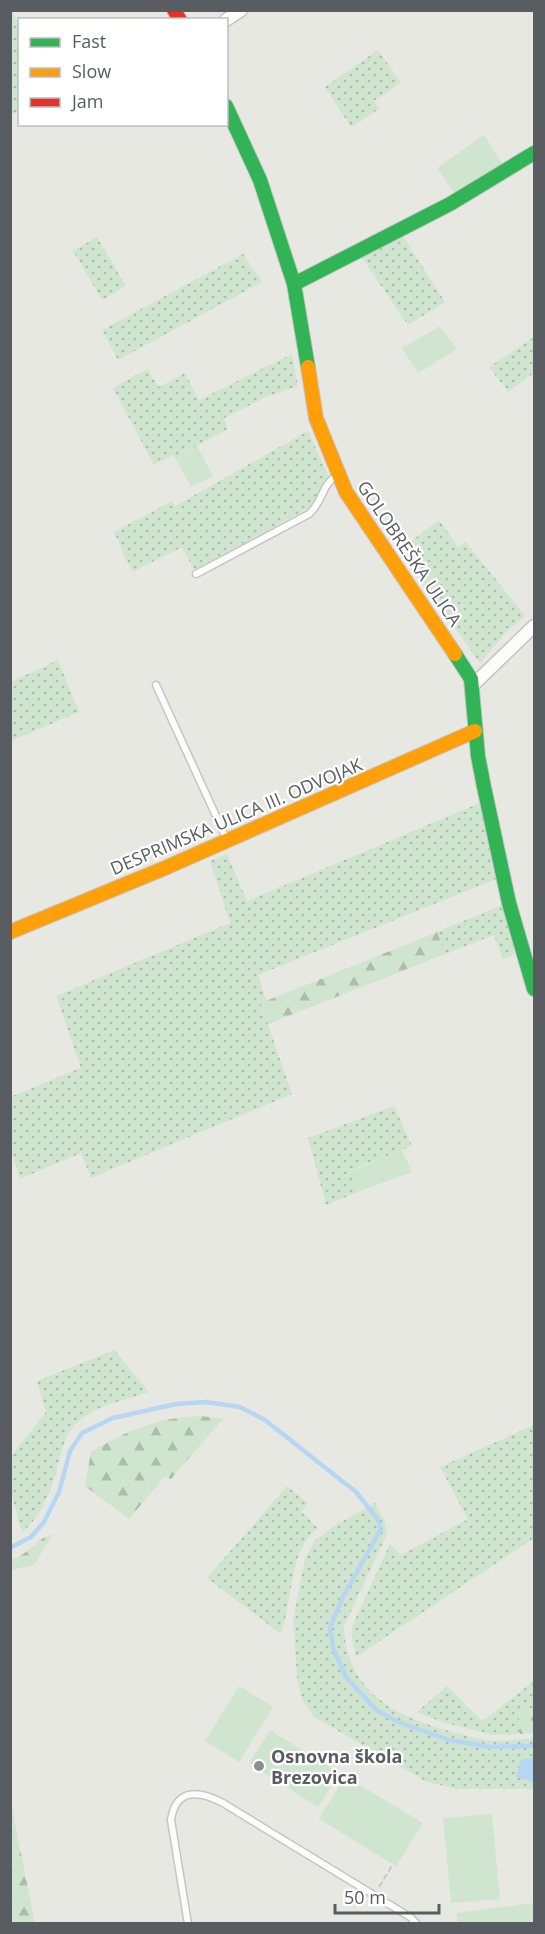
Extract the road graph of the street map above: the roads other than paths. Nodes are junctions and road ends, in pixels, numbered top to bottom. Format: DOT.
graph roads {
  1 [pos="241,10"];
  2 [pos="228,19"];
  3 [pos="228,110"];
  4 [pos="534,153"];
  5 [pos="294,284"];
  6 [pos="338,475"];
  7 [pos="196,574"];
  8 [pos="534,626"];
  9 [pos="156,685"];
  10 [pos="472,686"];
  11 [pos="476,731"];
  12 [pos="227,841"];
  13 [pos="10,932"];
  14 [pos="534,989"];
  15 [pos="188,1923"];
  16 [pos="417,1923"];
  1 -- 2 [label="street"];
  3 -- 5 [label="street, GOLOBREŠKA ULICA"];
  4 -- 5 [label="street"];
  5 -- 6 [label="street, GOLOBREŠKA ULICA"];
  6 -- 7 [label="lane"];
  6 -- 10 [label="street, GOLOBREŠKA ULICA"];
  8 -- 10 [label="street"];
  9 -- 12 [label="lane"];
  10 -- 11 [label="street, GOLOBREŠKA ULICA"];
  11 -- 12 [label="street, DESPRIMSKA ULICA III. ODVOJAK"];
  11 -- 14 [label="street, GOLOBREŠKA ULICA"];
  12 -- 13 [label="street, DESPRIMSKA ULICA III. ODVOJAK"];
  15 -- 16 [label="lane"];
}
